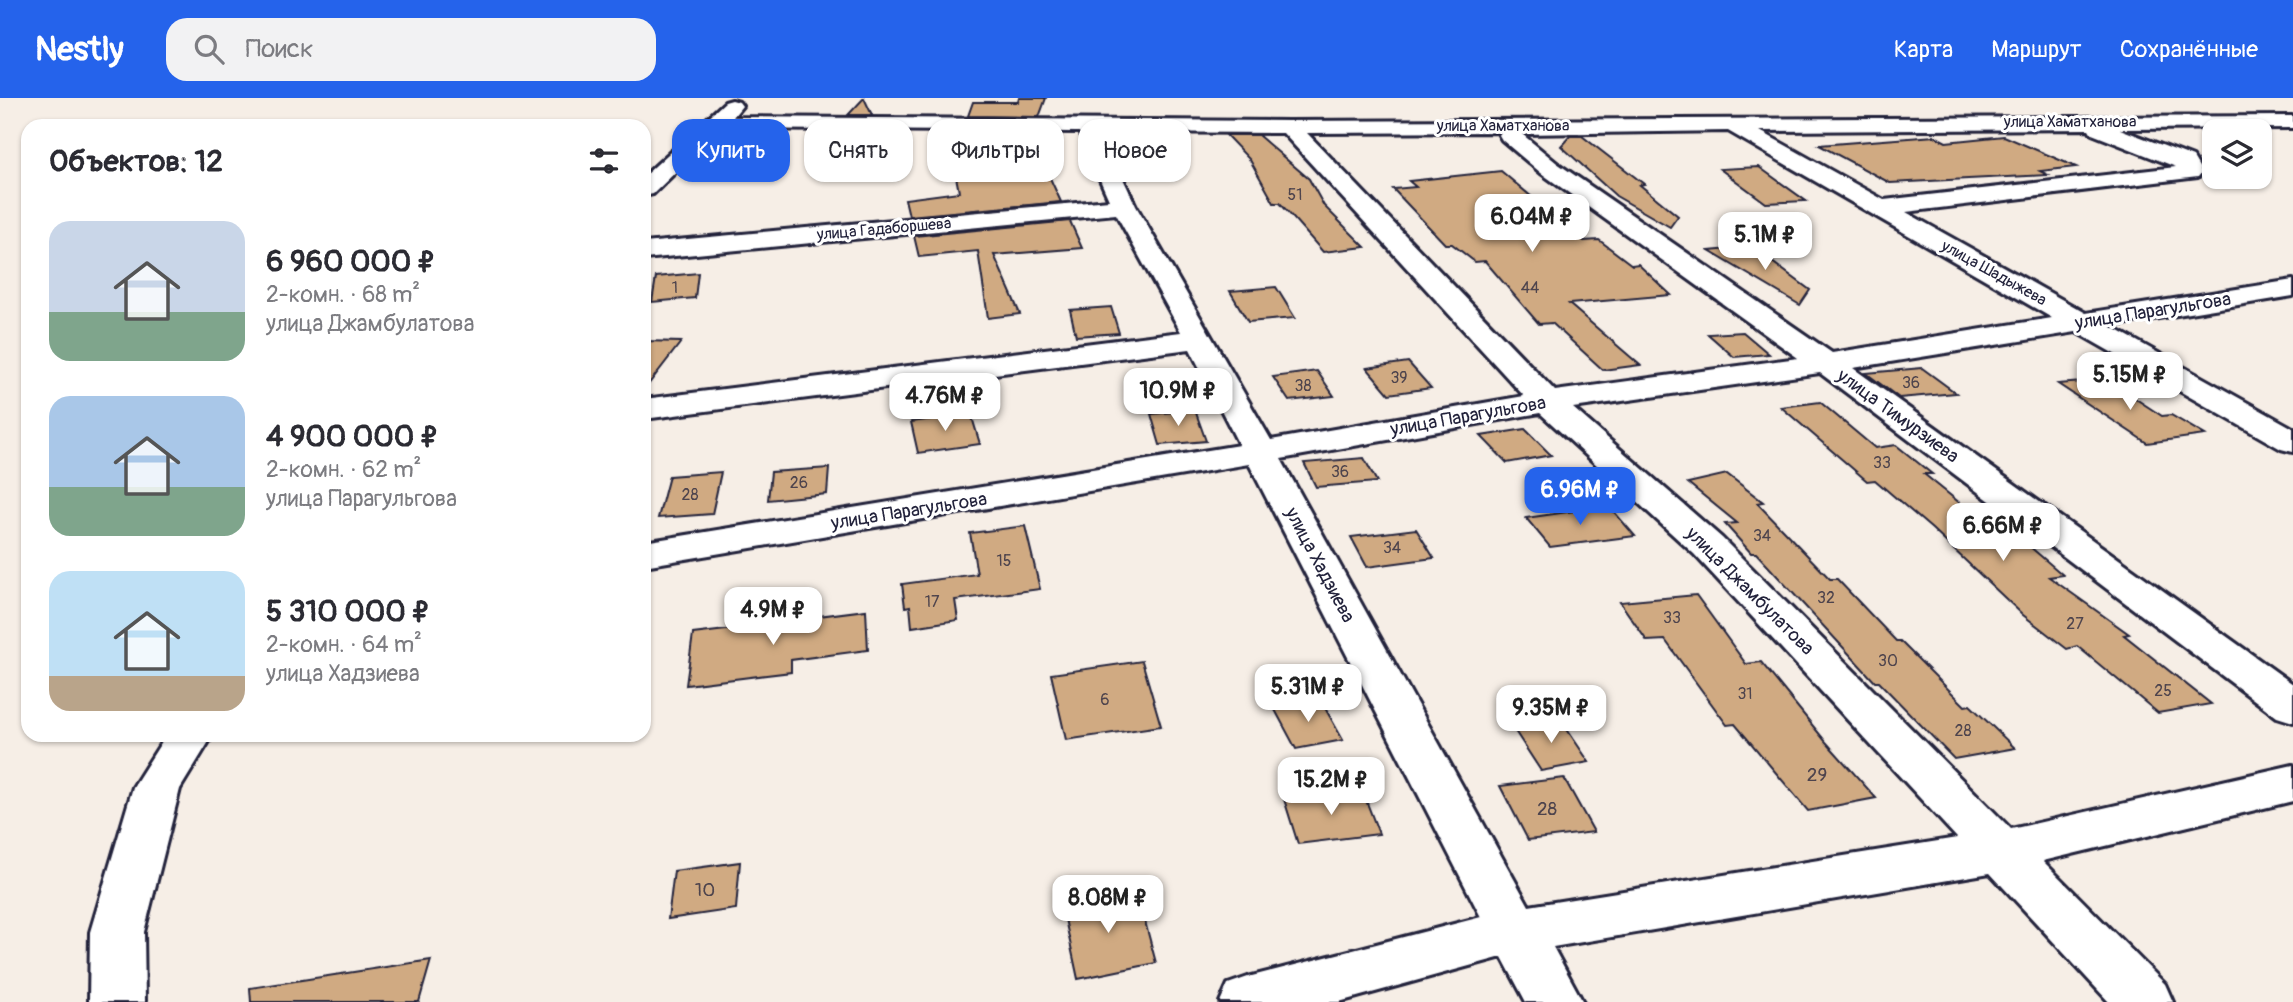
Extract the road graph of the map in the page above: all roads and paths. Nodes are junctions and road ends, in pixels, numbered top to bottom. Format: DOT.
graph roads {
  1 [pos="740,98"];
  2 [pos="717,119"];
  3 [pos="2090,122"];
  4 [pos="2293,122"];
  5 [pos="790,124"];
  6 [pos="1731,124"];
  7 [pos="1078,127"];
  8 [pos="1191,127"];
  9 [pos="1289,127"];
  10 [pos="1516,127"];
  11 [pos="672,162"];
  12 [pos="651,182"];
  13 [pos="1113,182"];
  14 [pos="1124,206"];
  15 [pos="1879,208"];
  16 [pos="651,250"];
  17 [pos="2293,288"];
  18 [pos="2081,323"];
  19 [pos="1200,339"];
  20 [pos="1826,363"];
  21 [pos="1547,402"];
  22 [pos="651,408"];
  23 [pos="2293,416"];
  24 [pos="2256,421"];
  25 [pos="2293,442"];
  26 [pos="1260,452"];
  27 [pos="651,553"];
  28 [pos="2293,706"];
  29 [pos="186,742"];
  30 [pos="2293,783"];
  31 [pos="2003,851"];
  32 [pos="1515,931"];
  33 [pos="117,1002"];
  34 [pos="1248,1002"];
  35 [pos="1555,1002"];
  36 [pos="2145,1002"];
  1 -- 2 [label="street"];
  3 -- 4 [label="street, улица Хаматханова"];
  3 -- 6 [label="street, улица Хаматханова"];
  3 -- 15 [label="street"];
  5 -- 7 [label="street, улица Хаматханова"];
  6 -- 10 [label="street, улица Хаматханова"];
  6 -- 15 [label="street, улица Шадыжева"];
  8 -- 9 [label="street, улица Хаматханова"];
  9 -- 10 [label="street, улица Хаматханова"];
  9 -- 21 [label="street, улица Джамбулатова"];
  10 -- 20 [label="street, улица Тимурзиева"];
  11 -- 12 [label="street"];
  13 -- 14 [label="street, улица Хадзиева"];
  14 -- 16 [label="street, улица Гадаборшева"];
  14 -- 19 [label="street, улица Хадзиева"];
  15 -- 18 [label="street, улица Шадыжева"];
  17 -- 18 [label="street, улица Парагульгова"];
  18 -- 20 [label="street, улица Парагульгова"];
  18 -- 24 [label="street, улица Шадыжева"];
  19 -- 22 [label="street"];
  19 -- 26 [label="street, улица Хадзиева"];
  20 -- 21 [label="street, улица Парагульгова"];
  20 -- 28 [label="street, улица Тимурзиева"];
  21 -- 26 [label="street, улица Парагульгова"];
  21 -- 31 [label="street, улица Джамбулатова"];
  23 -- 24 [label="street"];
  24 -- 25 [label="street, улица Шадыжева"];
  26 -- 27 [label="street, улица Парагульгова"];
  26 -- 32 [label="street, улица Хадзиева"];
  29 -- 33 [label="street"];
  30 -- 31 [label="street"];
  31 -- 32 [label="street"];
  31 -- 36 [label="street, улица Джамбулатова"];
  32 -- 34 [label="street"];
  32 -- 35 [label="street, улица Хадзиева"];
}
